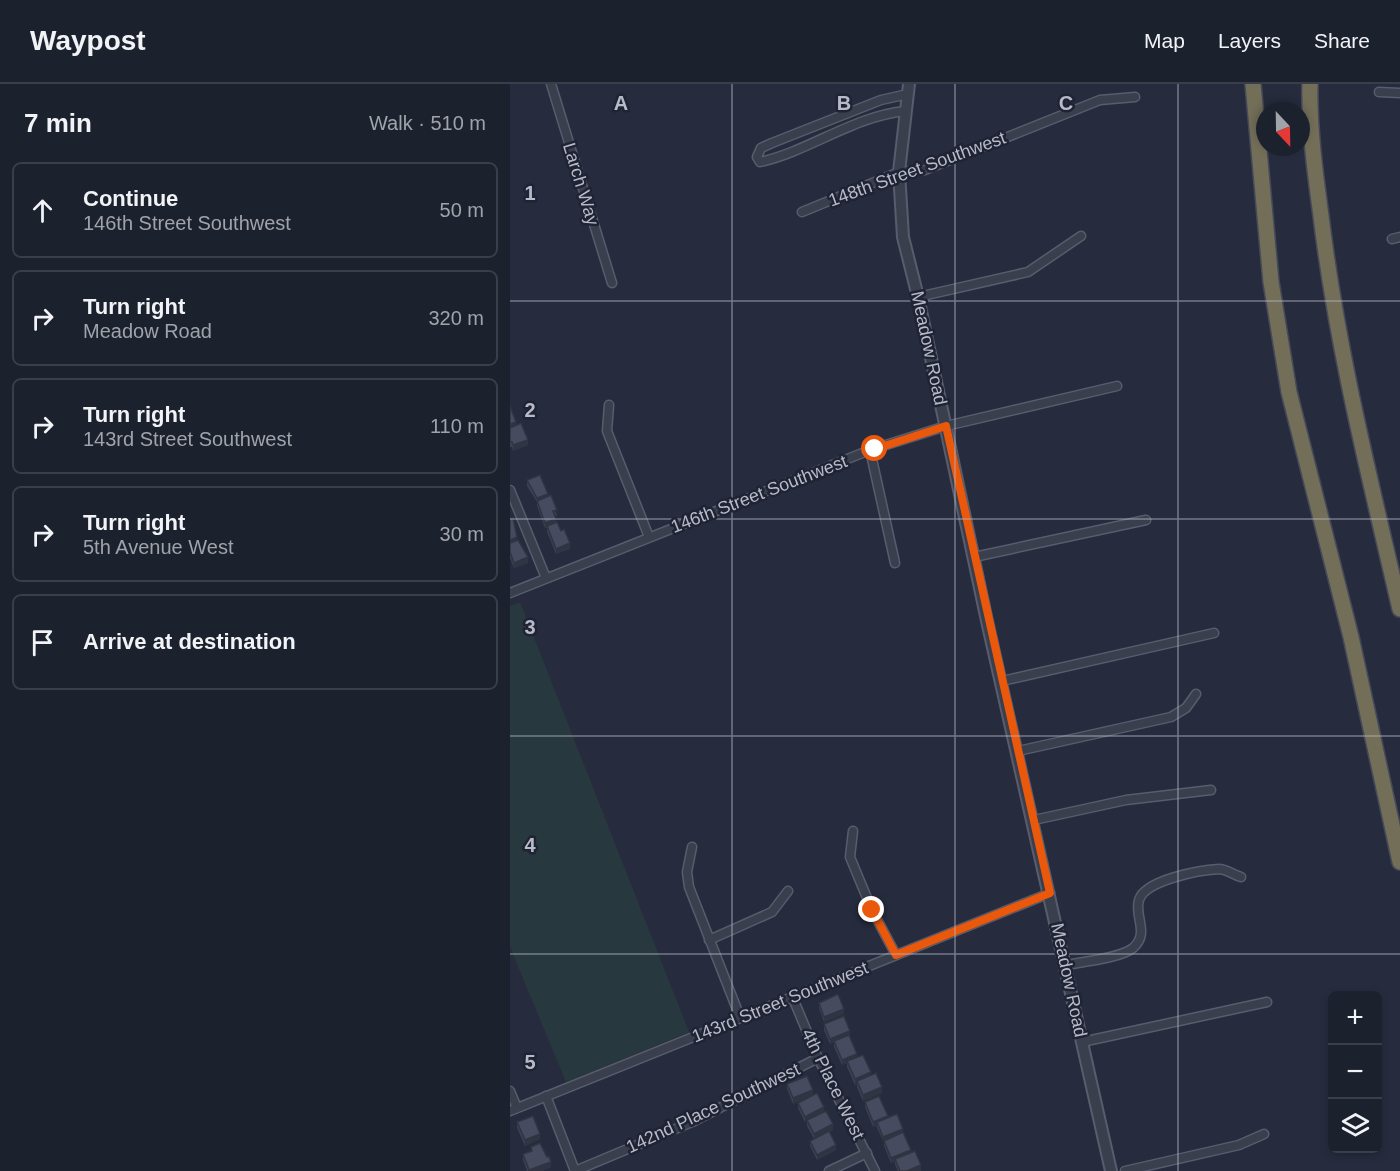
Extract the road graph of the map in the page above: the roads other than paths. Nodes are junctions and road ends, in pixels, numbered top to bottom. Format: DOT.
graph roads {
  1 [pos="551,84"];
  2 [pos="1252,84"];
  3 [pos="1310,84"];
  4 [pos="909,89"];
  5 [pos="1379,92"];
  6 [pos="1400,93"];
  7 [pos="1135,97"];
  8 [pos="906,111"];
  9 [pos="899,172"];
  10 [pos="802,212"];
  11 [pos="1081,236"];
  12 [pos="612,283"];
  13 [pos="918,297"];
  14 [pos="1118,386"];
  15 [pos="609,405"];
  16 [pos="946,426"];
  17 [pos="870,450"];
  18 [pos="510,490"];
  19 [pos="1146,520"];
  20 [pos="649,537"];
  21 [pos="974,557"];
  22 [pos="895,563"];
  23 [pos="546,578"];
  24 [pos="510,593"];
  25 [pos="1400,609"];
  26 [pos="1214,633"];
  27 [pos="1002,681"];
  28 [pos="1196,694"];
  29 [pos="1018,750"];
  30 [pos="1211,790"];
  31 [pos="1034,820"];
  32 [pos="853,831"];
  33 [pos="692,847"];
  34 [pos="1400,861"];
  35 [pos="1241,877"];
  36 [pos="788,891"];
  37 [pos="1050,893"];
  38 [pos="709,940"];
  39 [pos="896,955"];
  40 [pos="1066,965"];
  41 [pos="792,996"];
  42 [pos="1267,1002"];
  43 [pos="740,1017"];
  44 [pos="1082,1042"];
  45 [pos="818,1059"];
  46 [pos="510,1091"];
  47 [pos="546,1096"];
  48 [pos="514,1109"];
  49 [pos="1264,1134"];
  50 [pos="867,1154"];
  51 [pos="575,1171"];
  52 [pos="829,1171"];
  53 [pos="875,1171"];
  54 [pos="1111,1171"];
  55 [pos="1125,1171"];
  1 -- 12 [label="street, Larch Way"];
  2 -- 34 [label="highway"];
  3 -- 25 [label="highway"];
  4 -- 8 [label="street, Meadow Road"];
  4 -- 8 [label="street"];
  5 -- 6 [label="street"];
  7 -- 9 [label="street, 148th Street Southwest"];
  8 -- 9 [label="street, Meadow Road"];
  9 -- 10 [label="street, 148th Street Southwest"];
  9 -- 13 [label="street, Meadow Road"];
  11 -- 13 [label="street"];
  13 -- 16 [label="street, Meadow Road"];
  14 -- 16 [label="street, 146th Street Southwest"];
  15 -- 20 [label="street"];
  16 -- 17 [label="street, 146th Street Southwest"];
  16 -- 21 [label="street, Meadow Road"];
  17 -- 20 [label="street, 146th Street Southwest"];
  17 -- 22 [label="street"];
  18 -- 23 [label="street"];
  19 -- 21 [label="street"];
  20 -- 23 [label="street, 146th Street Southwest"];
  21 -- 27 [label="street, Meadow Road"];
  23 -- 24 [label="street, 146th Street Southwest"];
  26 -- 27 [label="street"];
  27 -- 29 [label="street, Meadow Road"];
  28 -- 29 [label="street"];
  29 -- 31 [label="street, Meadow Road"];
  30 -- 31 [label="street"];
  31 -- 37 [label="street, Meadow Road"];
  32 -- 39 [label="street"];
  33 -- 38 [label="street"];
  35 -- 40 [label="street"];
  36 -- 38 [label="street"];
  37 -- 39 [label="street, 143rd Street Southwest"];
  37 -- 40 [label="street, Meadow Road"];
  38 -- 43 [label="street"];
  39 -- 41 [label="street, 143rd Street Southwest"];
  40 -- 44 [label="street, Meadow Road"];
  41 -- 43 [label="street, 143rd Street Southwest"];
  41 -- 45 [label="street, 4th Place West"];
  42 -- 44 [label="street"];
  43 -- 47 [label="street, 143rd Street Southwest"];
  44 -- 54 [label="street, Meadow Road"];
  45 -- 50 [label="street, 4th Place West"];
  45 -- 51 [label="street, 142nd Place Southwest"];
  46 -- 48 [label="street"];
  47 -- 48 [label="street, 143rd Street Southwest"];
  47 -- 51 [label="street"];
  49 -- 55 [label="street"];
  50 -- 52 [label="street"];
  50 -- 53 [label="street, 4th Place West"];
}
